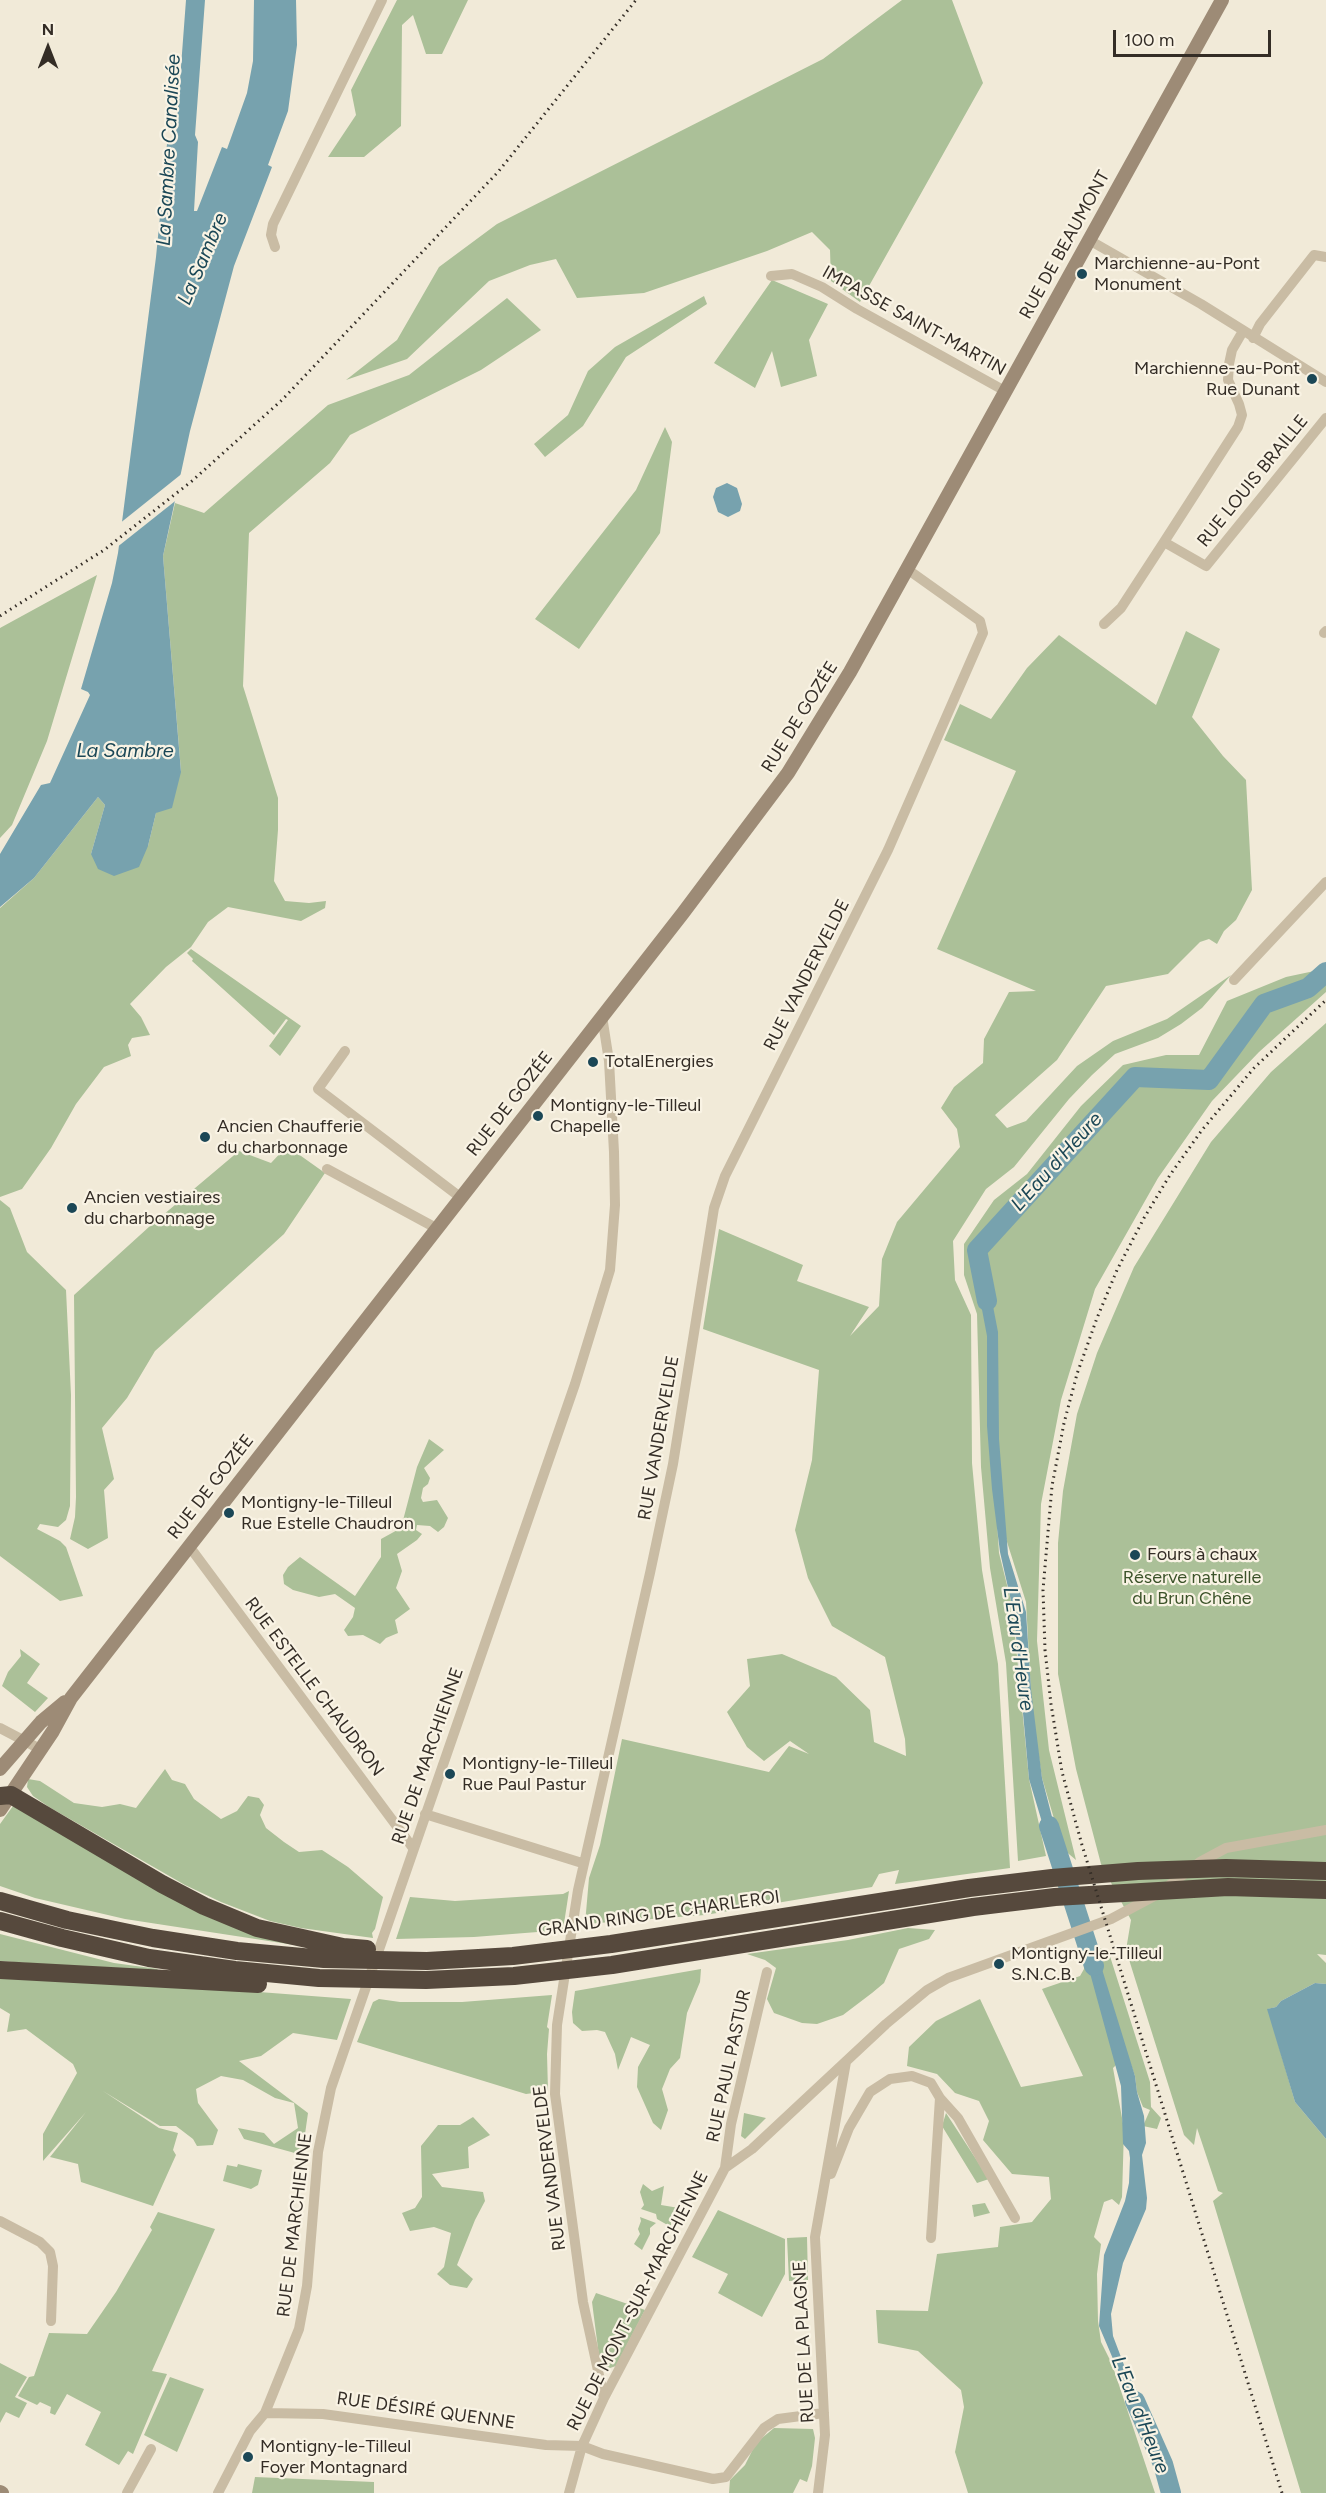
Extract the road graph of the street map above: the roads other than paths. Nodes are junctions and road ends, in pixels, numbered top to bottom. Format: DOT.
graph roads {
  1 [pos="382,0"];
  2 [pos="1222,0"];
  3 [pos="1089,240"];
  4 [pos="275,247"];
  5 [pos="1326,257"];
  6 [pos="771,276"];
  7 [pos="1242,331"];
  8 [pos="1253,338"];
  9 [pos="1326,382"];
  10 [pos="1005,391"];
  11 [pos="1326,418"];
  12 [pos="941,508"];
  13 [pos="1164,542"];
  14 [pos="907,568"];
  15 [pos="1104,624"];
  16 [pos="1326,882"];
  17 [pos="1234,980"];
  18 [pos="602,1016"];
  19 [pos="345,1051"];
  20 [pos="327,1169"];
  21 [pos="460,1197"];
  22 [pos="436,1228"];
  23 [pos="189,1546"];
  24 [pos="71,1698"];
  25 [pos="0,1728"];
  26 [pos="25,1740"];
  27 [pos="40,1749"];
  28 [pos="0,1769"];
  29 [pos="6,1796"];
  30 [pos="0,1810"];
  31 [pos="425,1814"];
  32 [pos="1326,1830"];
  33 [pos="413,1848"];
  34 [pos="582,1863"];
  35 [pos="1326,1871"];
  36 [pos="1326,1890"];
  37 [pos="0,1901"];
  38 [pos="0,1920"];
  39 [pos="427,1961"];
  40 [pos="0,1970"];
  41 [pos="767,1971"];
  42 [pos="319,1978"];
  43 [pos="846,2061"];
  44 [pos="940,2098"];
  45 [pos="725,2168"];
  46 [pos="824,2191"];
  47 [pos="1015,2218"];
  48 [pos="0,2221"];
  49 [pos="931,2238"];
  50 [pos="51,2321"];
  51 [pos="604,2398"];
  52 [pos="265,2413"];
  53 [pos="824,2413"];
  54 [pos="582,2446"];
  55 [pos="151,2449"];
  56 [pos="127,2493"];
  57 [pos="218,2493"];
  58 [pos="568,2493"];
  59 [pos="819,2493"];
  1 -- 4 [label="street"];
  2 -- 3 [label="main road, RUE DE BEAUMONT"];
  3 -- 7 [label="street"];
  3 -- 10 [label="main road, RUE DE BEAUMONT"];
  5 -- 8 [label="street"];
  6 -- 10 [label="street, IMPASSE SAINT-MARTIN"];
  7 -- 8 [label="street"];
  7 -- 13 [label="street, RUE LOUIS BRAILLE"];
  8 -- 9 [label="street"];
  10 -- 12 [label="main road, RUE DE BEAUMONT"];
  11 -- 13 [label="street, RUE LOUIS BRAILLE"];
  12 -- 14 [label="main road, RUE DE GOZÉE"];
  13 -- 15 [label="street"];
  14 -- 18 [label="main road, RUE DE GOZÉE"];
  14 -- 34 [label="street, RUE VANDERVELDE"];
  16 -- 17 [label="street"];
  18 -- 21 [label="main road, RUE DE GOZÉE"];
  18 -- 31 [label="street, RUE DE MARCHIENNE"];
  19 -- 21 [label="street"];
  20 -- 22 [label="street"];
  21 -- 22 [label="main road, RUE DE GOZÉE"];
  22 -- 23 [label="main road, RUE DE GOZÉE"];
  23 -- 24 [label="main road, RUE DE GOZÉE"];
  23 -- 33 [label="street, RUE ESTELLE CHAUDRON"];
  24 -- 26 [label="main road, RUE DE GOZÉE"];
  24 -- 27 [label="main road, RUE DE GOZÉE"];
  25 -- 26 [label="street"];
  26 -- 27 [label="street"];
  26 -- 28 [label="main road, RUE DE GOZÉE"];
  27 -- 29 [label="main road, RUE DE GOZÉE"];
  29 -- 30 [label="main road, RUE DE GOZÉE"];
  29 -- 39 [label="highway"];
  31 -- 33 [label="street, RUE DE MARCHIENNE"];
  31 -- 34 [label="street"];
  32 -- 43 [label="street, RUE DE MONT-SUR-MARCHIENNE"];
  33 -- 52 [label="street, RUE DE MARCHIENNE"];
  34 -- 51 [label="street, RUE VANDERVELDE"];
  35 -- 39 [label="highway, GRAND RING DE CHARLEROI"];
  36 -- 42 [label="highway"];
  37 -- 39 [label="highway, GRAND RING DE CHARLEROI"];
  38 -- 42 [label="highway"];
  40 -- 42 [label="highway"];
  41 -- 45 [label="street, RUE PAUL PASTUR"];
  43 -- 45 [label="street, RUE DE MONT-SUR-MARCHIENNE"];
  43 -- 46 [label="street, RUE DE LA PLAGNE"];
  44 -- 46 [label="street, RUE DE LA PLAGNE"];
  44 -- 47 [label="street, RUE DE LA PLAGNE"];
  44 -- 49 [label="street"];
  45 -- 51 [label="street, RUE DE MONT-SUR-MARCHIENNE"];
  46 -- 53 [label="street, RUE DE LA PLAGNE"];
  48 -- 50 [label="street"];
  51 -- 54 [label="street, RUE DE MONT-SUR-MARCHIENNE"];
  52 -- 54 [label="street, RUE DÉSIRÉ QUENNE"];
  52 -- 57 [label="street, RUE DE MARCHIENNE"];
  53 -- 54 [label="street, RUE DÉSIRÉ QUENNE"];
  53 -- 59 [label="street, RUE DE LA PLAGNE"];
  54 -- 58 [label="street, RUE DE MONT-SUR-MARCHIENNE"];
  55 -- 56 [label="street"];
}
